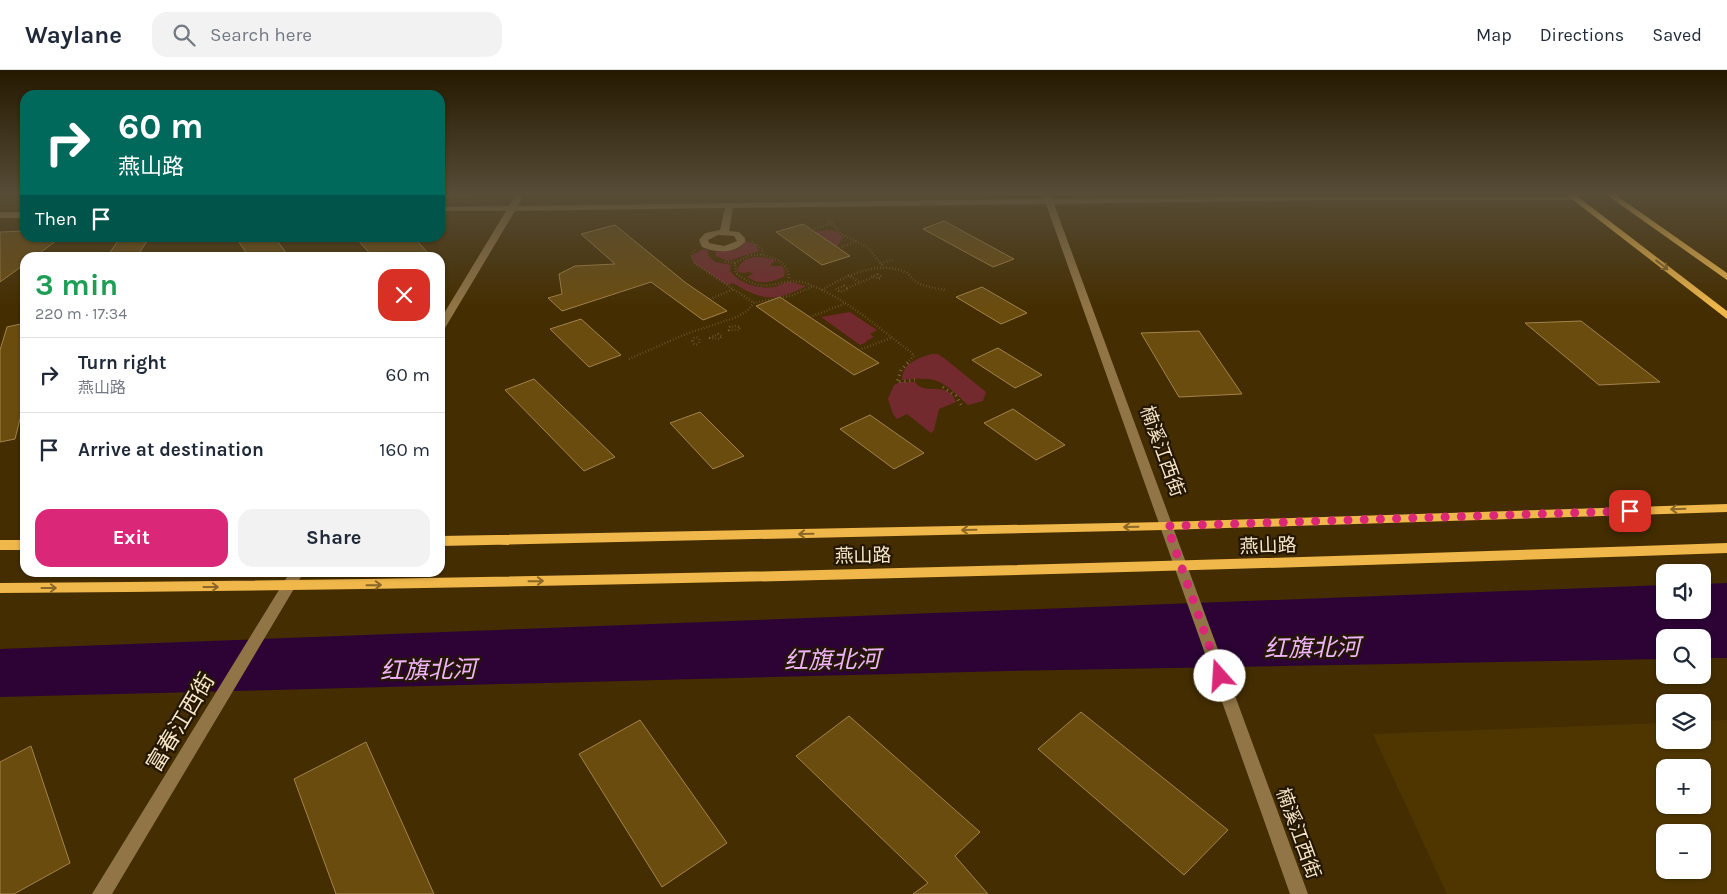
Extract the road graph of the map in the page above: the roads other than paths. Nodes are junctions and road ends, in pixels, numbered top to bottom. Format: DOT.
graph roads {
  1 [pos="496,231"];
  2 [pos="1060,231"];
  3 [pos="1618,231"];
  4 [pos="1662,231"];
  5 [pos="724,232"];
  6 [pos="1727,277"];
  7 [pos="1727,316"];
  8 [pos="445,319"];
  9 [pos="1727,508"];
  10 [pos="1167,526"];
  11 [pos="445,542"];
  12 [pos="0,545"];
  13 [pos="20,545"];
  14 [pos="1727,548"];
  15 [pos="1182,567"];
  16 [pos="294,577"];
  17 [pos="288,587"];
  18 [pos="0,588"];
  19 [pos="101,894"];
  20 [pos="1299,894"];
  1 -- 8 [label="street"];
  2 -- 10 [label="street, 楠溪江西街"];
  3 -- 7 [label="main road, one-way"];
  4 -- 6 [label="main road"];
  5 -- 5 [label="street"];
  9 -- 10 [label="main road, 燕山路, one-way"];
  10 -- 11 [label="main road, 燕山路, one-way"];
  10 -- 15 [label="street, 楠溪江西街"];
  12 -- 13 [label="main road"];
  14 -- 15 [label="main road, 燕山路"];
  17 -- 15 [label="main road, 燕山路, one-way"];
  15 -- 20 [label="street, 楠溪江西街"];
  16 -- 17 [label="street, 富春江西街"];
  18 -- 17 [label="main road, 燕山路, one-way"];
  17 -- 19 [label="street, 富春江西街"];
}
